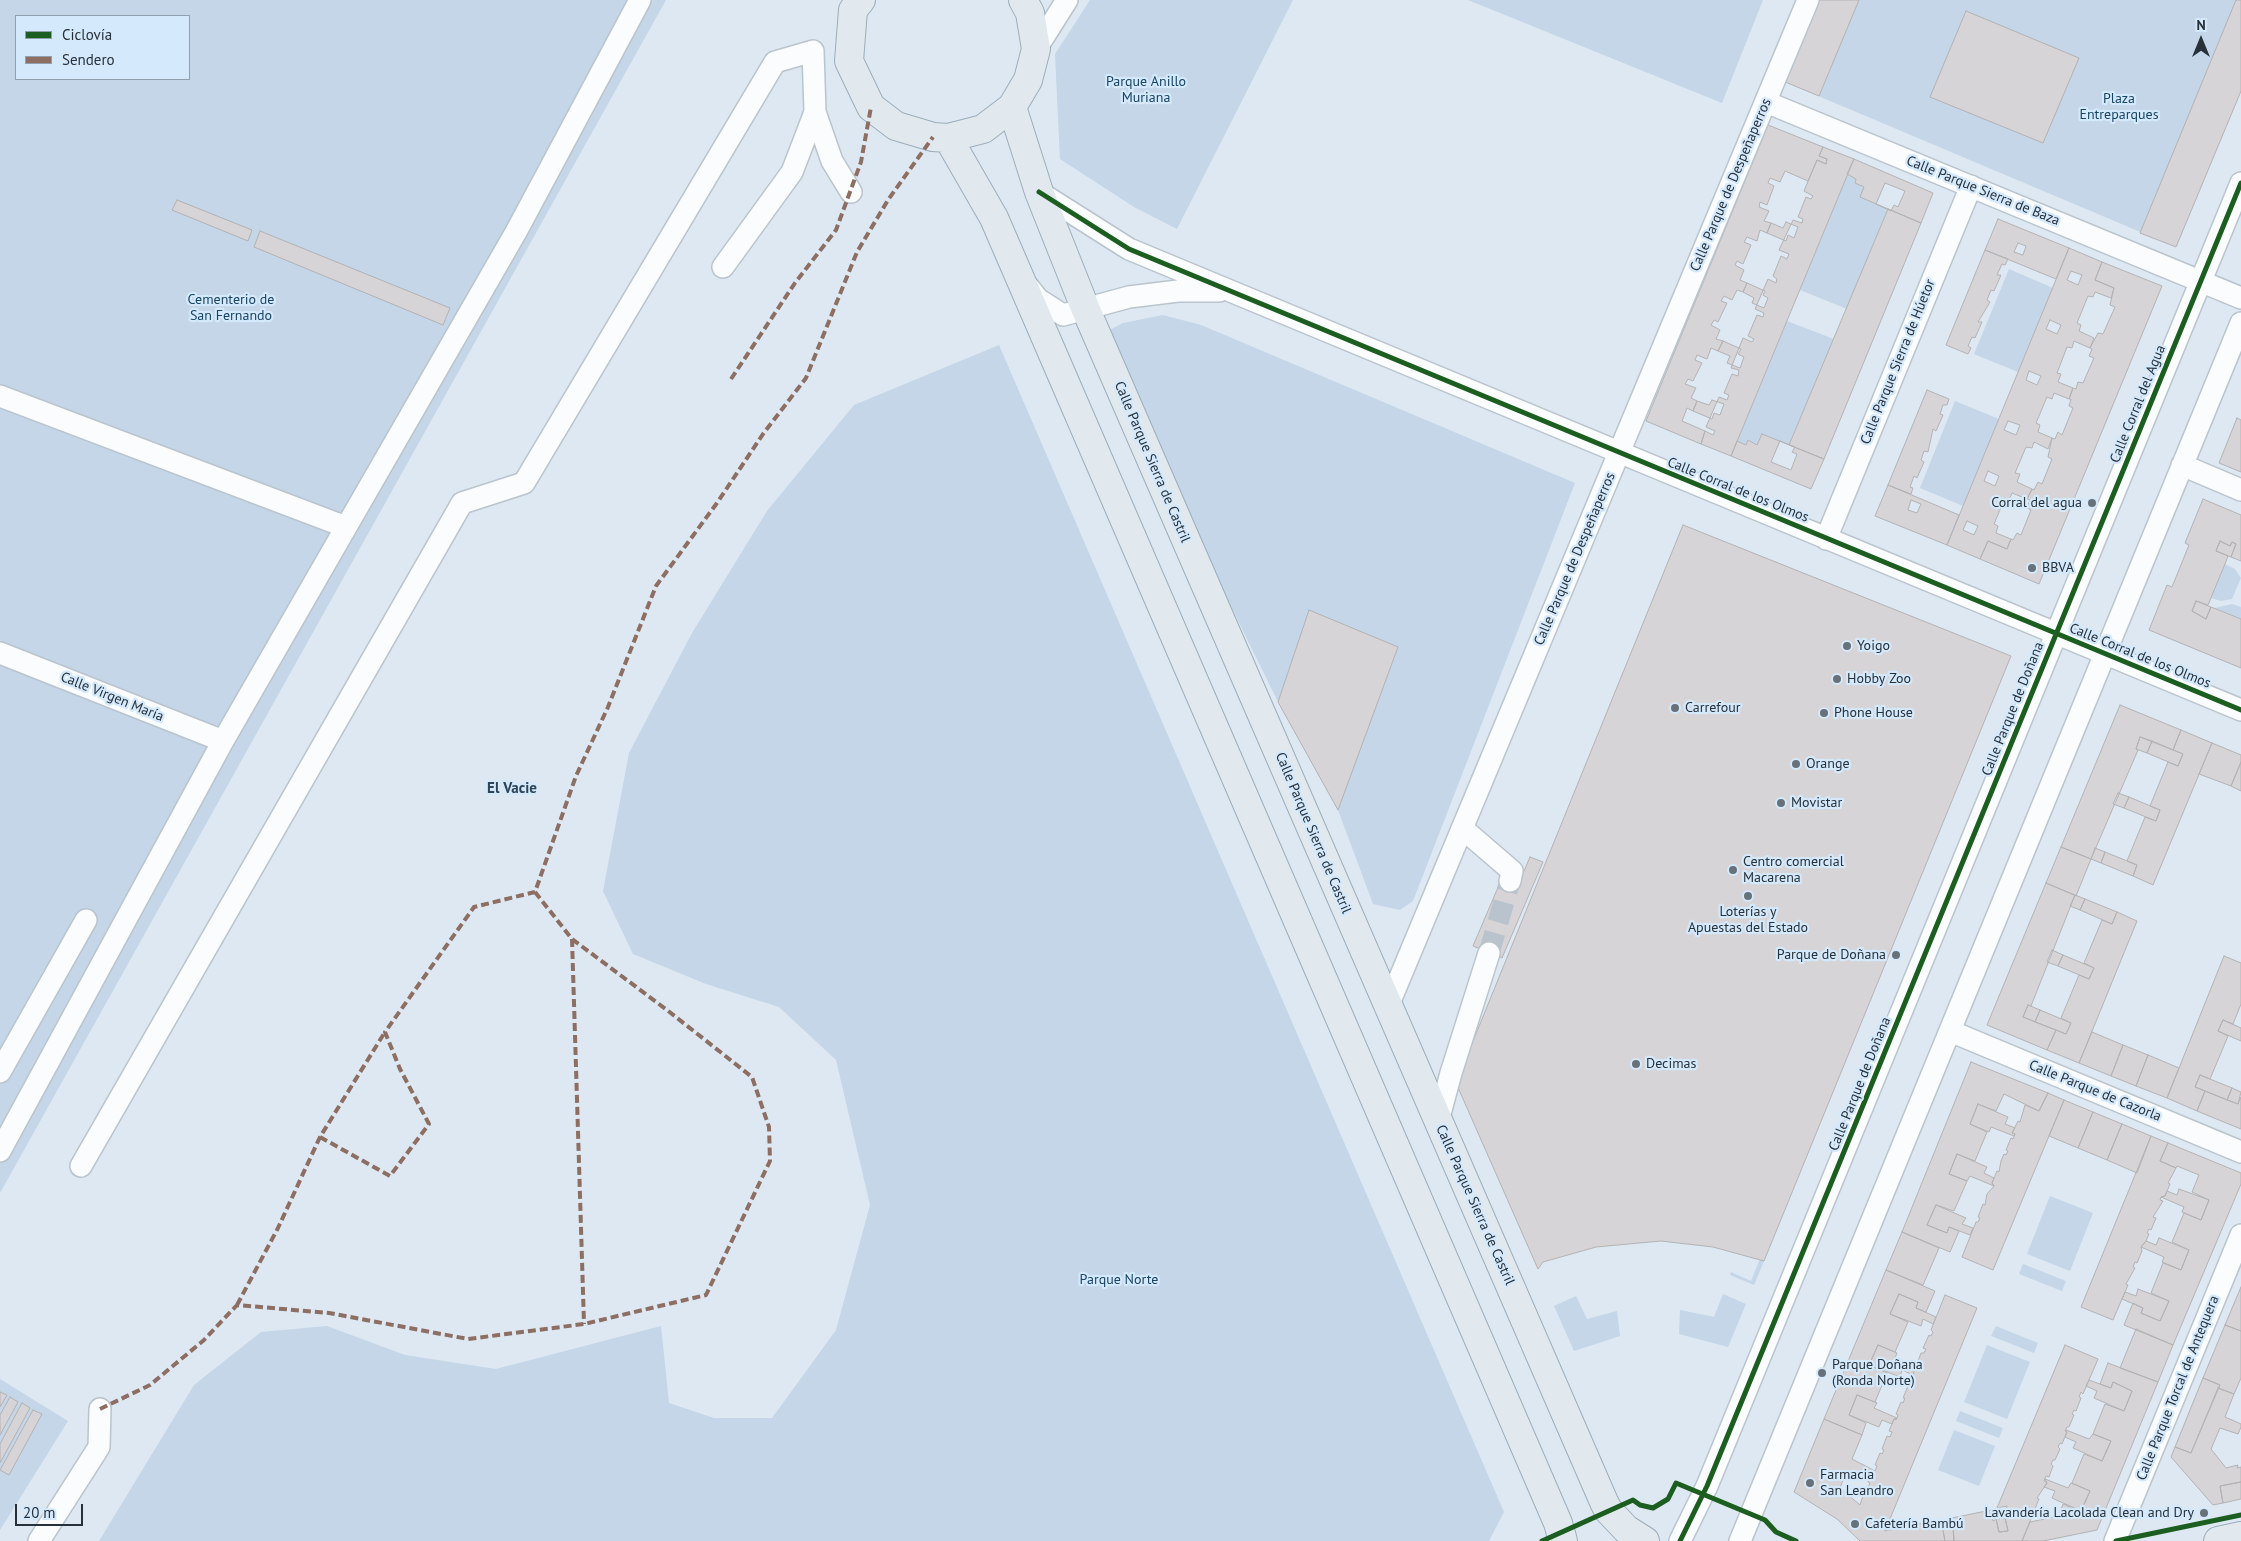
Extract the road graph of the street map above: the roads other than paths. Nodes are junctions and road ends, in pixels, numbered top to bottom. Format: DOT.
graph roads {
  1 [pos="640,0"];
  2 [pos="861,0"];
  3 [pos="1023,0"];
  4 [pos="1067,0"];
  5 [pos="1808,0"];
  6 [pos="1036,49"];
  7 [pos="1766,102"];
  8 [pos="1012,107"];
  9 [pos="815,112"];
  10 [pos="948,138"];
  11 [pos="2241,182"];
  12 [pos="1971,186"];
  13 [pos="851,192"];
  14 [pos="1039,192"];
  15 [pos="722,267"];
  16 [pos="1018,275"];
  17 [pos="2201,281"];
  18 [pos="1226,291"];
  19 [pos="2241,298"];
  20 [pos="1086,310"];
  21 [pos="2241,322"];
  22 [pos="0,396"];
  23 [pos="1619,453"];
  24 [pos="2182,465"];
  25 [pos="2241,490"];
  26 [pos="346,527"];
  27 [pos="1826,539"];
  28 [pos="2055,633"];
  29 [pos="0,653"];
  30 [pos="2105,654"];
  31 [pos="2241,710"];
  32 [pos="223,741"];
  33 [pos="1462,828"];
  34 [pos="1510,881"];
  35 [pos="86,920"];
  36 [pos="1489,953"];
  37 [pos="1388,1006"];
  38 [pos="1950,1031"];
  39 [pos="0,1072"];
  40 [pos="1438,1121"];
  41 [pos="0,1151"];
  42 [pos="2241,1152"];
  43 [pos="81,1166"];
  44 [pos="2241,1234"];
  45 [pos="100,1409"];
  46 [pos="2241,1536"];
  47 [pos="39,1541"];
  48 [pos="1564,1541"];
  49 [pos="1645,1541"];
  50 [pos="1680,1541"];
  51 [pos="1740,1541"];
  52 [pos="2115,1541"];
  53 [pos="2218,1541"];
  1 -- 26 [label="street"];
  2 -- 10 [label="main road"];
  3 -- 6 [label="main road"];
  4 -- 6 [label="street"];
  5 -- 7 [label="street, Calle Parque de Despeñaperros"];
  6 -- 8 [label="main road"];
  7 -- 12 [label="street, Calle Parque Sierra de Baza"];
  7 -- 23 [label="street, Calle Parque de Despeñaperros"];
  8 -- 10 [label="main road"];
  8 -- 14 [label="main road, Calle Parque Sierra de Castril"];
  9 -- 13 [label="street"];
  9 -- 15 [label="street"];
  9 -- 43 [label="street"];
  10 -- 16 [label="main road"];
  11 -- 17 [label="street, Calle Corral del Agua"];
  12 -- 17 [label="street, Calle Parque Sierra de Baza"];
  12 -- 27 [label="street, Calle Parque Sierra de Húetor"];
  14 -- 18 [label="street, Calle Corral de los Olmos"];
  14 -- 20 [label="main road, Calle Parque Sierra de Castril"];
  16 -- 20 [label="street"];
  16 -- 48 [label="main road"];
  17 -- 19 [label="street, Calle Parque Sierra de Baza"];
  17 -- 28 [label="street, Calle Corral del Agua"];
  18 -- 20 [label="street"];
  18 -- 23 [label="street, Calle Corral de los Olmos"];
  20 -- 37 [label="main road, Calle Parque Sierra de Castril"];
  21 -- 24 [label="street"];
  22 -- 26 [label="street"];
  23 -- 27 [label="street, Calle Corral de los Olmos"];
  23 -- 33 [label="street, Calle Parque de Despeñaperros"];
  24 -- 25 [label="street"];
  24 -- 30 [label="street"];
  26 -- 32 [label="street"];
  27 -- 28 [label="street, Calle Corral de los Olmos"];
  28 -- 30 [label="street, Calle Corral de los Olmos"];
  28 -- 50 [label="street, Calle Parque de Doñana"];
  29 -- 32 [label="street, Calle Virgen María"];
  30 -- 31 [label="street, Calle Corral de los Olmos"];
  30 -- 38 [label="street"];
  32 -- 41 [label="street"];
  33 -- 34 [label="street"];
  33 -- 37 [label="street, Calle Parque de Despeñaperros"];
  35 -- 39 [label="street"];
  36 -- 40 [label="street"];
  37 -- 40 [label="main road, Calle Parque Sierra de Castril"];
  38 -- 42 [label="street, Calle Parque de Cazorla"];
  38 -- 51 [label="street"];
  40 -- 49 [label="main road, Calle Parque Sierra de Castril"];
  44 -- 52 [label="street, Calle Parque Torcal de Antequera"];
  45 -- 47 [label="street"];
  46 -- 53 [label="main road"];
}
